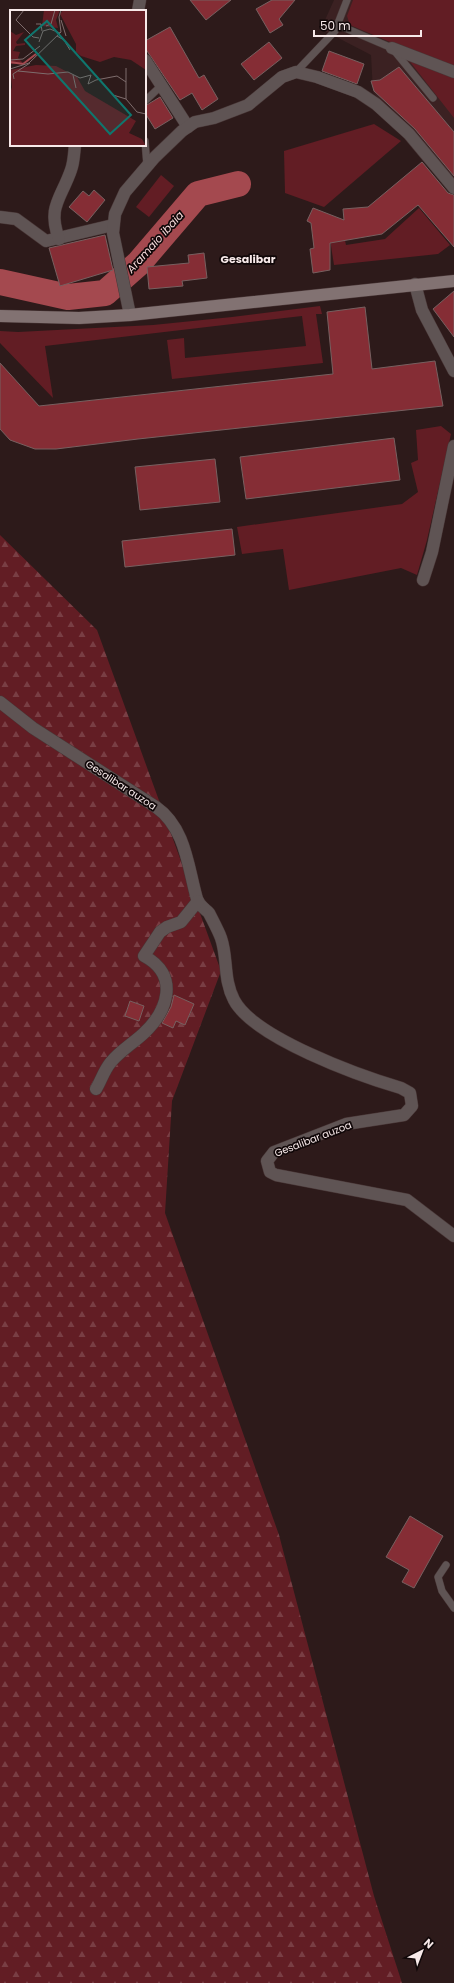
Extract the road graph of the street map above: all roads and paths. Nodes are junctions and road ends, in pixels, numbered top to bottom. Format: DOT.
graph roads {
  1 [pos="140,0"];
  2 [pos="347,0"];
  3 [pos="138,10"];
  4 [pos="338,25"];
  5 [pos="392,48"];
  6 [pos="146,61"];
  7 [pos="296,72"];
  8 [pos="454,72"];
  9 [pos="162,85"];
  10 [pos="433,98"];
  11 [pos="146,100"];
  12 [pos="188,126"];
  13 [pos="75,146"];
  14 [pos="145,146"];
  15 [pos="147,166"];
  16 [pos="454,188"];
  17 [pos="0,217"];
  18 [pos="113,225"];
  19 [pos="59,239"];
  20 [pos="454,281"];
  21 [pos="415,284"];
  22 [pos="130,315"];
  23 [pos="0,316"];
  24 [pos="454,371"];
  25 [pos="454,446"];
  26 [pos="423,580"];
  27 [pos="0,702"];
  28 [pos="198,901"];
  29 [pos="96,1090"];
  30 [pos="454,1236"];
  31 [pos="446,1565"];
  32 [pos="454,1608"];
  1 -- 3 [label="street"];
  2 -- 4 [label="lane"];
  4 -- 5 [label="lane"];
  4 -- 7 [label="lane"];
  5 -- 8 [label="street"];
  5 -- 10 [label="lane"];
  6 -- 9 [label="street"];
  7 -- 12 [label="street"];
  7 -- 16 [label="street"];
  9 -- 11 [label="lane"];
  9 -- 12 [label="street"];
  12 -- 15 [label="street"];
  13 -- 19 [label="street"];
  14 -- 15 [label="lane"];
  15 -- 18 [label="street"];
  17 -- 19 [label="street"];
  18 -- 19 [label="street"];
  18 -- 22 [label="street"];
  20 -- 21 [label="main road"];
  21 -- 22 [label="main road"];
  21 -- 24 [label="street"];
  22 -- 23 [label="main road"];
  25 -- 26 [label="street"];
  27 -- 28 [label="street, Gesalibar auzoa"];
  28 -- 29 [label="street"];
  28 -- 30 [label="street, Gesalibar auzoa"];
  31 -- 32 [label="lane"];
}
